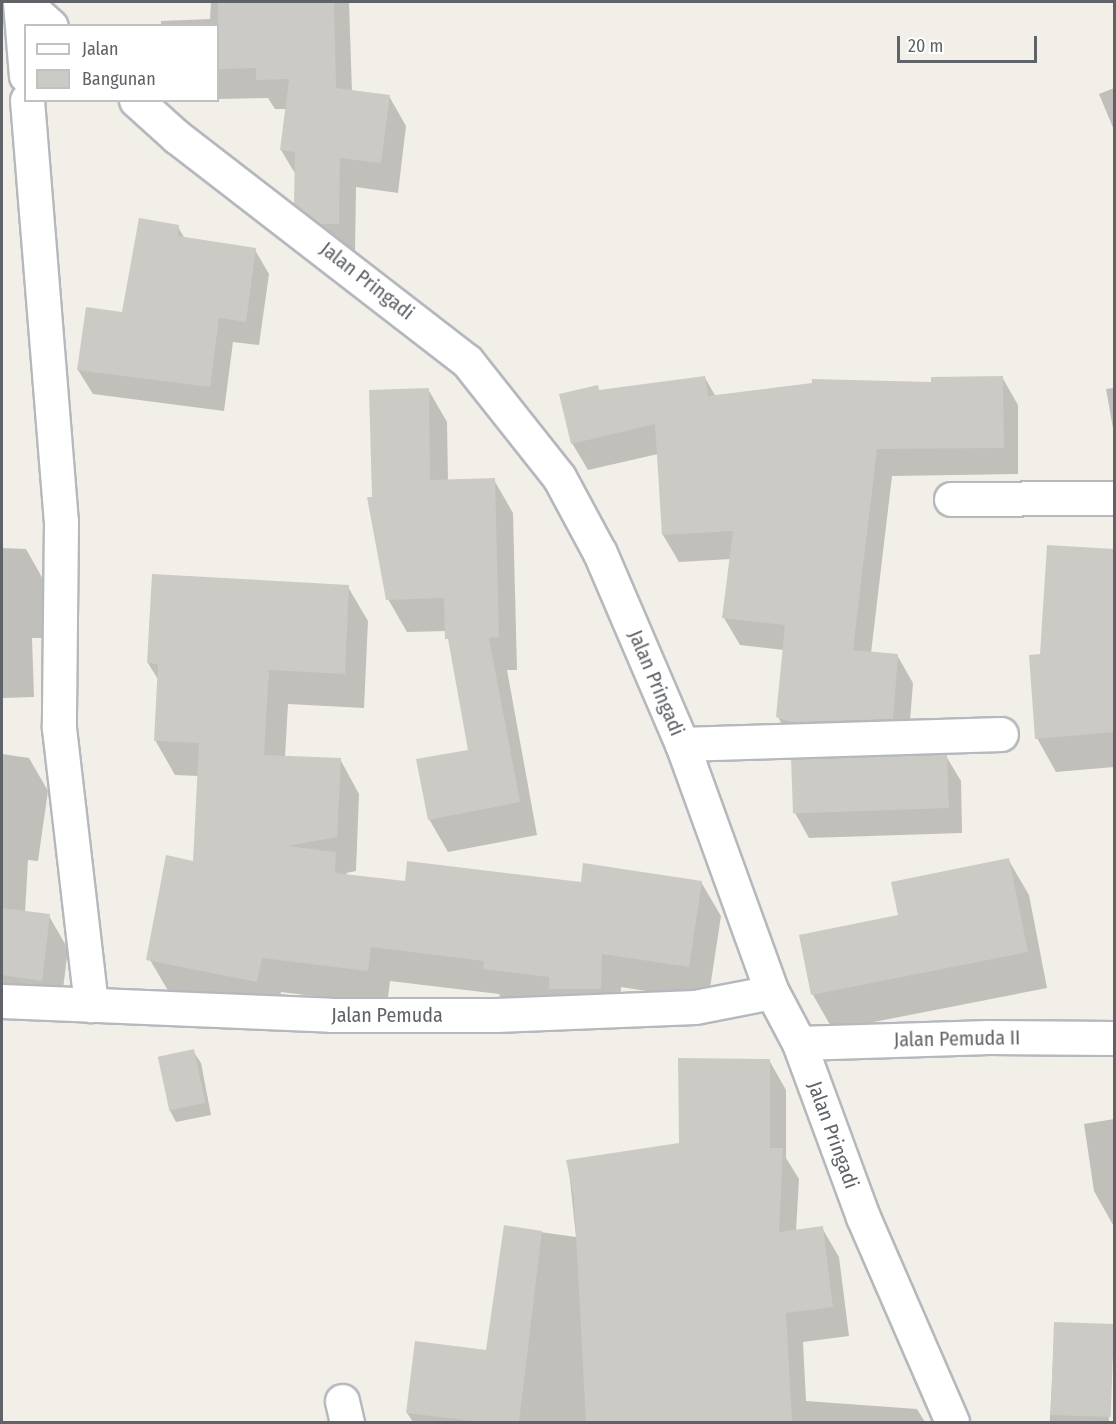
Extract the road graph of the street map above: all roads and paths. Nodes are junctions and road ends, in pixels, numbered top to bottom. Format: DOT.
graph roads {
  1 [pos="22,2"];
  2 [pos="49,24"];
  3 [pos="24,39"];
  4 [pos="27,102"];
  5 [pos="138,102"];
  6 [pos="1114,498"];
  7 [pos="951,499"];
  8 [pos="1001,734"];
  9 [pos="682,744"];
  10 [pos="772,992"];
  11 [pos="2,1001"];
  12 [pos="91,1005"];
  13 [pos="1114,1038"];
  14 [pos="799,1043"];
  15 [pos="951,1422"];
  1 -- 2 [label="street"];
  1 -- 3 [label="street"];
  4 -- 12 [label="street"];
  5 -- 9 [label="street, Jalan Pringadi"];
  6 -- 7 [label="street"];
  8 -- 9 [label="street"];
  9 -- 10 [label="street, Jalan Pringadi"];
  10 -- 12 [label="street, Jalan Pemuda"];
  10 -- 14 [label="street, Jalan Pringadi"];
  11 -- 12 [label="street, Jalan Pemuda"];
  13 -- 14 [label="street, Jalan Pemuda II"];
  14 -- 15 [label="street, Jalan Pringadi"];
}
